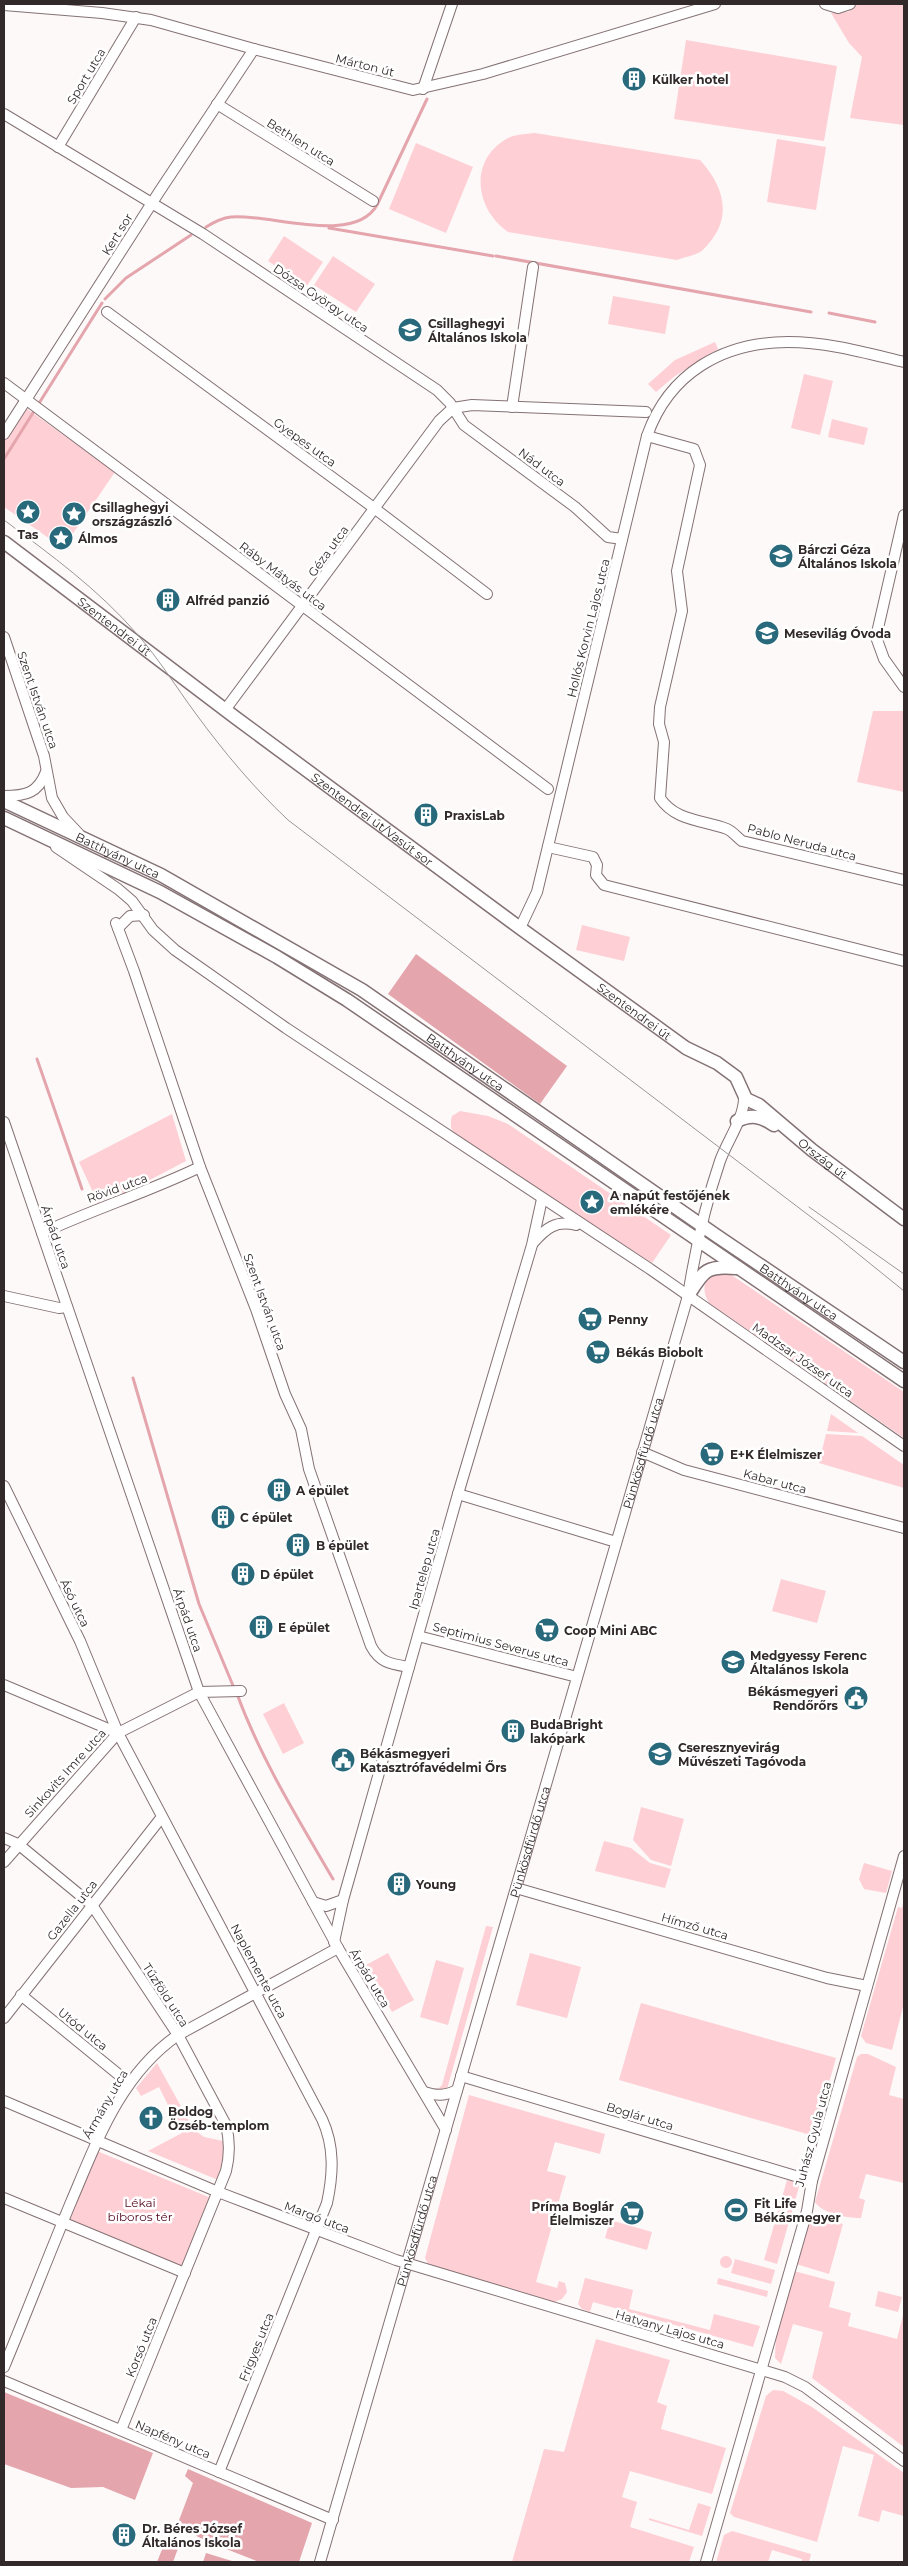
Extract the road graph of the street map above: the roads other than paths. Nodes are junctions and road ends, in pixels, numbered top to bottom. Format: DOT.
graph roads {
  1 [pos="452,4"];
  2 [pos="715,4"];
  3 [pos="825,4"];
  4 [pos="848,5"];
  5 [pos="4,6"];
  6 [pos="136,17"];
  7 [pos="254,49"];
  8 [pos="423,89"];
  9 [pos="217,104"];
  10 [pos="4,114"];
  11 [pos="58,148"];
  12 [pos="373,201"];
  13 [pos="152,202"];
  14 [pos="534,267"];
  15 [pos="107,312"];
  16 [pos="904,362"];
  17 [pos="4,383"];
  18 [pos="32,404"];
  19 [pos="512,407"];
  20 [pos="453,408"];
  21 [pos="651,414"];
  22 [pos="4,434"];
  23 [pos="647,436"];
  24 [pos="374,508"];
  25 [pos="904,515"];
  26 [pos="622,540"];
  27 [pos="4,544"];
  28 [pos="487,594"];
  29 [pos="303,606"];
  30 [pos="4,637"];
  31 [pos="904,687"];
  32 [pos="225,710"];
  33 [pos="46,771"];
  34 [pos="548,789"];
  35 [pos="4,796"];
  36 [pos="4,801"];
  37 [pos="4,818"];
  38 [pos="40,835"];
  39 [pos="82,836"];
  40 [pos="548,846"];
  41 [pos="904,880"];
  42 [pos="144,915"];
  43 [pos="520,928"];
  44 [pos="904,960"];
  45 [pos="744,1096"];
  46 [pos="737,1121"];
  47 [pos="4,1122"];
  48 [pos="7,1139"];
  49 [pos="799,1140"];
  50 [pos="200,1167"];
  51 [pos="542,1199"];
  52 [pos="904,1219"];
  53 [pos="702,1225"];
  54 [pos="582,1226"];
  55 [pos="42,1234"];
  56 [pos="698,1241"];
  57 [pos="532,1245"];
  58 [pos="736,1268"];
  59 [pos="4,1296"];
  60 [pos="688,1296"];
  61 [pos="67,1307"];
  62 [pos="904,1362"];
  63 [pos="904,1382"];
  64 [pos="904,1446"];
  65 [pos="642,1452"];
  66 [pos="4,1486"];
  67 [pos="458,1494"];
  68 [pos="7,1500"];
  69 [pos="904,1528"];
  70 [pos="616,1542"];
  71 [pos="418,1636"];
  72 [pos="409,1667"];
  73 [pos="577,1677"];
  74 [pos="4,1685"];
  75 [pos="241,1690"];
  76 [pos="199,1692"];
  77 [pos="118,1733"];
  78 [pos="161,1818"];
  79 [pos="4,1838"];
  80 [pos="18,1844"];
  81 [pos="904,1856"];
  82 [pos="4,1862"];
  83 [pos="516,1888"];
  84 [pos="343,1900"];
  85 [pos="313,1902"];
  86 [pos="92,1905"];
  87 [pos="336,1945"];
  88 [pos="867,1986"];
  89 [pos="257,1993"];
  90 [pos="21,1995"];
  91 [pos="4,2018"];
  92 [pos="178,2035"];
  93 [pos="461,2076"];
  94 [pos="129,2083"];
  95 [pos="457,2090"];
  96 [pos="424,2092"];
  97 [pos="4,2101"];
  98 [pos="446,2130"];
  99 [pos="97,2142"];
  100 [pos="812,2181"];
  101 [pos="218,2192"];
  102 [pos="4,2198"];
  103 [pos="63,2222"];
  104 [pos="317,2231"];
  105 [pos="407,2264"];
  106 [pos="185,2273"];
  107 [pos="4,2367"];
  108 [pos="762,2368"];
  109 [pos="4,2382"];
  110 [pos="121,2430"];
  111 [pos="904,2462"];
  112 [pos="219,2472"];
  113 [pos="333,2520"];
  114 [pos="320,2562"];
  115 [pos="706,2562"];
  1 -- 8 [label="street"];
  2 -- 8 [label="street, Márton út"];
  3 -- 4 [label="street"];
  5 -- 6 [label="street, Márton út"];
  6 -- 7 [label="street, Márton út"];
  6 -- 11 [label="street, Sport utca"];
  7 -- 8 [label="street, Márton út"];
  7 -- 9 [label="street, Kert sor"];
  9 -- 12 [label="street, Bethlen utca"];
  9 -- 13 [label="street, Kert sor"];
  10 -- 11 [label="street, Dózsa György utca"];
  11 -- 13 [label="street, Dózsa György utca"];
  13 -- 18 [label="street, Kert sor"];
  13 -- 20 [label="street, Dózsa György utca"];
  14 -- 19 [label="street"];
  15 -- 24 [label="street, Gyepes utca"];
  16 -- 21 [label="street"];
  17 -- 18 [label="street, Ráby Mátyás utca"];
  18 -- 22 [label="street, Kert sor"];
  18 -- 29 [label="street, Ráby Mátyás utca"];
  19 -- 20 [label="street"];
  19 -- 21 [label="street"];
  20 -- 24 [label="street, Géza utca"];
  20 -- 26 [label="street, Nád utca"];
  21 -- 23 [label="street, Hollós Korvin Lajos utca"];
  23 -- 26 [label="street, Hollós Korvin Lajos utca"];
  23 -- 41 [label="street, Pablo Neruda utca"];
  24 -- 28 [label="street, Gyepes utca"];
  24 -- 29 [label="street, Géza utca"];
  25 -- 31 [label="street"];
  26 -- 40 [label="street, Hollós Korvin Lajos utca"];
  27 -- 32 [label="main road, Szentendrei út"];
  29 -- 32 [label="street, Géza utca"];
  29 -- 34 [label="street, Ráby Mátyás utca"];
  30 -- 33 [label="street, Szent István utca"];
  32 -- 43 [label="main road, Szentendrei út/Vasút sor"];
  33 -- 35 [label="street"];
  33 -- 39 [label="street, Szent István utca"];
  36 -- 39 [label="main road, Batthyány utca"];
  37 -- 38 [label="main road, Batthyány utca"];
  38 -- 42 [label="street, Batthyány utca"];
  38 -- 56 [label="main road, Batthyány utca"];
  39 -- 53 [label="main road, Batthyány utca"];
  40 -- 43 [label="street, Hollós Korvin Lajos utca"];
  40 -- 44 [label="street"];
  42 -- 50 [label="street, Szent István utca"];
  42 -- 51 [label="street, Batthyány utca"];
  43 -- 45 [label="main road, Szentendrei út"];
  45 -- 46 [label="street, Pünkösdfürdő utca"];
  45 -- 49 [label="main road, Ország út"];
  46 -- 49 [label="main road"];
  46 -- 53 [label="street, Pünkösdfürdő utca"];
  47 -- 48 [label="street, Árpád utca"];
  48 -- 55 [label="street, Árpád utca"];
  49 -- 52 [label="main road, Ország út"];
  50 -- 55 [label="street, Rövid utca"];
  50 -- 72 [label="street, Szent István utca"];
  51 -- 54 [label="street, Batthyány utca"];
  51 -- 57 [label="street, Ipartelep utca"];
  53 -- 56 [label="street, Pünkösdfürdő utca"];
  53 -- 62 [label="main road, Batthyány utca"];
  54 -- 57 [label="street, Ipartelep utca"];
  54 -- 60 [label="street, Batthyány utca"];
  55 -- 61 [label="street, Árpád utca"];
  56 -- 58 [label="main road, Batthyány utca"];
  56 -- 60 [label="street, Pünkösdfürdő utca"];
  57 -- 67 [label="street, Ipartelep utca"];
  58 -- 60 [label="main road"];
  58 -- 63 [label="main road, Batthyány utca"];
  59 -- 61 [label="street"];
  60 -- 64 [label="street, Madzsar József utca"];
  60 -- 65 [label="street, Pünkösdfürdő utca"];
  61 -- 76 [label="street, Árpád utca"];
  65 -- 69 [label="street, Kabar utca"];
  65 -- 70 [label="street, Pünkösdfürdő utca"];
  66 -- 68 [label="street, Ásó utca"];
  67 -- 70 [label="street"];
  67 -- 71 [label="street, Ipartelep utca"];
  68 -- 77 [label="street, Ásó utca"];
  70 -- 73 [label="street, Pünkösdfürdő utca"];
  71 -- 72 [label="street, Ipartelep utca"];
  71 -- 73 [label="street, Septimius Severus utca"];
  72 -- 84 [label="street, Ipartelep utca"];
  73 -- 83 [label="street, Pünkösdfürdő utca"];
  74 -- 77 [label="street"];
  75 -- 76 [label="street, Sinkovits Imre utca"];
  76 -- 77 [label="street, Sinkovits Imre utca"];
  76 -- 85 [label="street, Árpád utca"];
  77 -- 78 [label="street, Naplemente utca"];
  77 -- 80 [label="street, Sinkovits Imre utca"];
  78 -- 86 [label="street, Gazella utca"];
  78 -- 89 [label="street, Naplemente utca"];
  79 -- 80 [label="street, Tűzföld utca"];
  80 -- 82 [label="street, Sinkovits Imre utca"];
  80 -- 86 [label="street, Tűzföld utca"];
  81 -- 88 [label="street, Juhász Gyula utca"];
  83 -- 88 [label="street, Hímző utca"];
  83 -- 93 [label="street, Pünkösdfürdő utca"];
  84 -- 85 [label="street"];
  84 -- 87 [label="street, Ipartelep utca"];
  85 -- 87 [label="street, Árpád utca"];
  86 -- 90 [label="street, Gazella utca"];
  86 -- 92 [label="street, Tűzföld utca"];
  87 -- 89 [label="street, Ármány utca"];
  87 -- 96 [label="street, Árpád utca"];
  88 -- 100 [label="street, Juhász Gyula utca"];
  89 -- 92 [label="street, Ármány utca"];
  89 -- 104 [label="street, Naplemente utca"];
  90 -- 91 [label="street, Gazella utca"];
  90 -- 94 [label="street, Utód utca"];
  92 -- 94 [label="street, Ármány utca"];
  92 -- 101 [label="street, Tűzföld utca"];
  93 -- 95 [label="street, Pünkösdfürdő utca"];
  93 -- 100 [label="street, Boglár utca"];
  94 -- 99 [label="street, Ármány utca"];
  95 -- 96 [label="street"];
  95 -- 98 [label="street, Pünkösdfürdő utca"];
  96 -- 98 [label="street, Árpád utca"];
  97 -- 99 [label="street"];
  98 -- 105 [label="street, Pünkösdfürdő utca"];
  99 -- 101 [label="street"];
  99 -- 103 [label="street, Ármány utca"];
  100 -- 108 [label="street, Juhász Gyula utca"];
  101 -- 104 [label="street, Margó utca"];
  101 -- 106 [label="street"];
  102 -- 103 [label="street"];
  103 -- 106 [label="street"];
  103 -- 107 [label="street, Ármány utca"];
  104 -- 105 [label="street, Margó utca"];
  104 -- 112 [label="street, Frigyes utca"];
  105 -- 108 [label="street, Hatvany Lajos utca"];
  105 -- 113 [label="street, Pünkösdfürdő utca"];
  106 -- 110 [label="street, Korsó utca"];
  108 -- 111 [label="street, Hatvany Lajos utca"];
  108 -- 115 [label="street, Juhász Gyula utca"];
  109 -- 110 [label="street, Napfény utca"];
  110 -- 112 [label="street, Napfény utca"];
  112 -- 113 [label="street, Napfény utca"];
  113 -- 114 [label="street, Pünkösdfürdő utca"];
}
